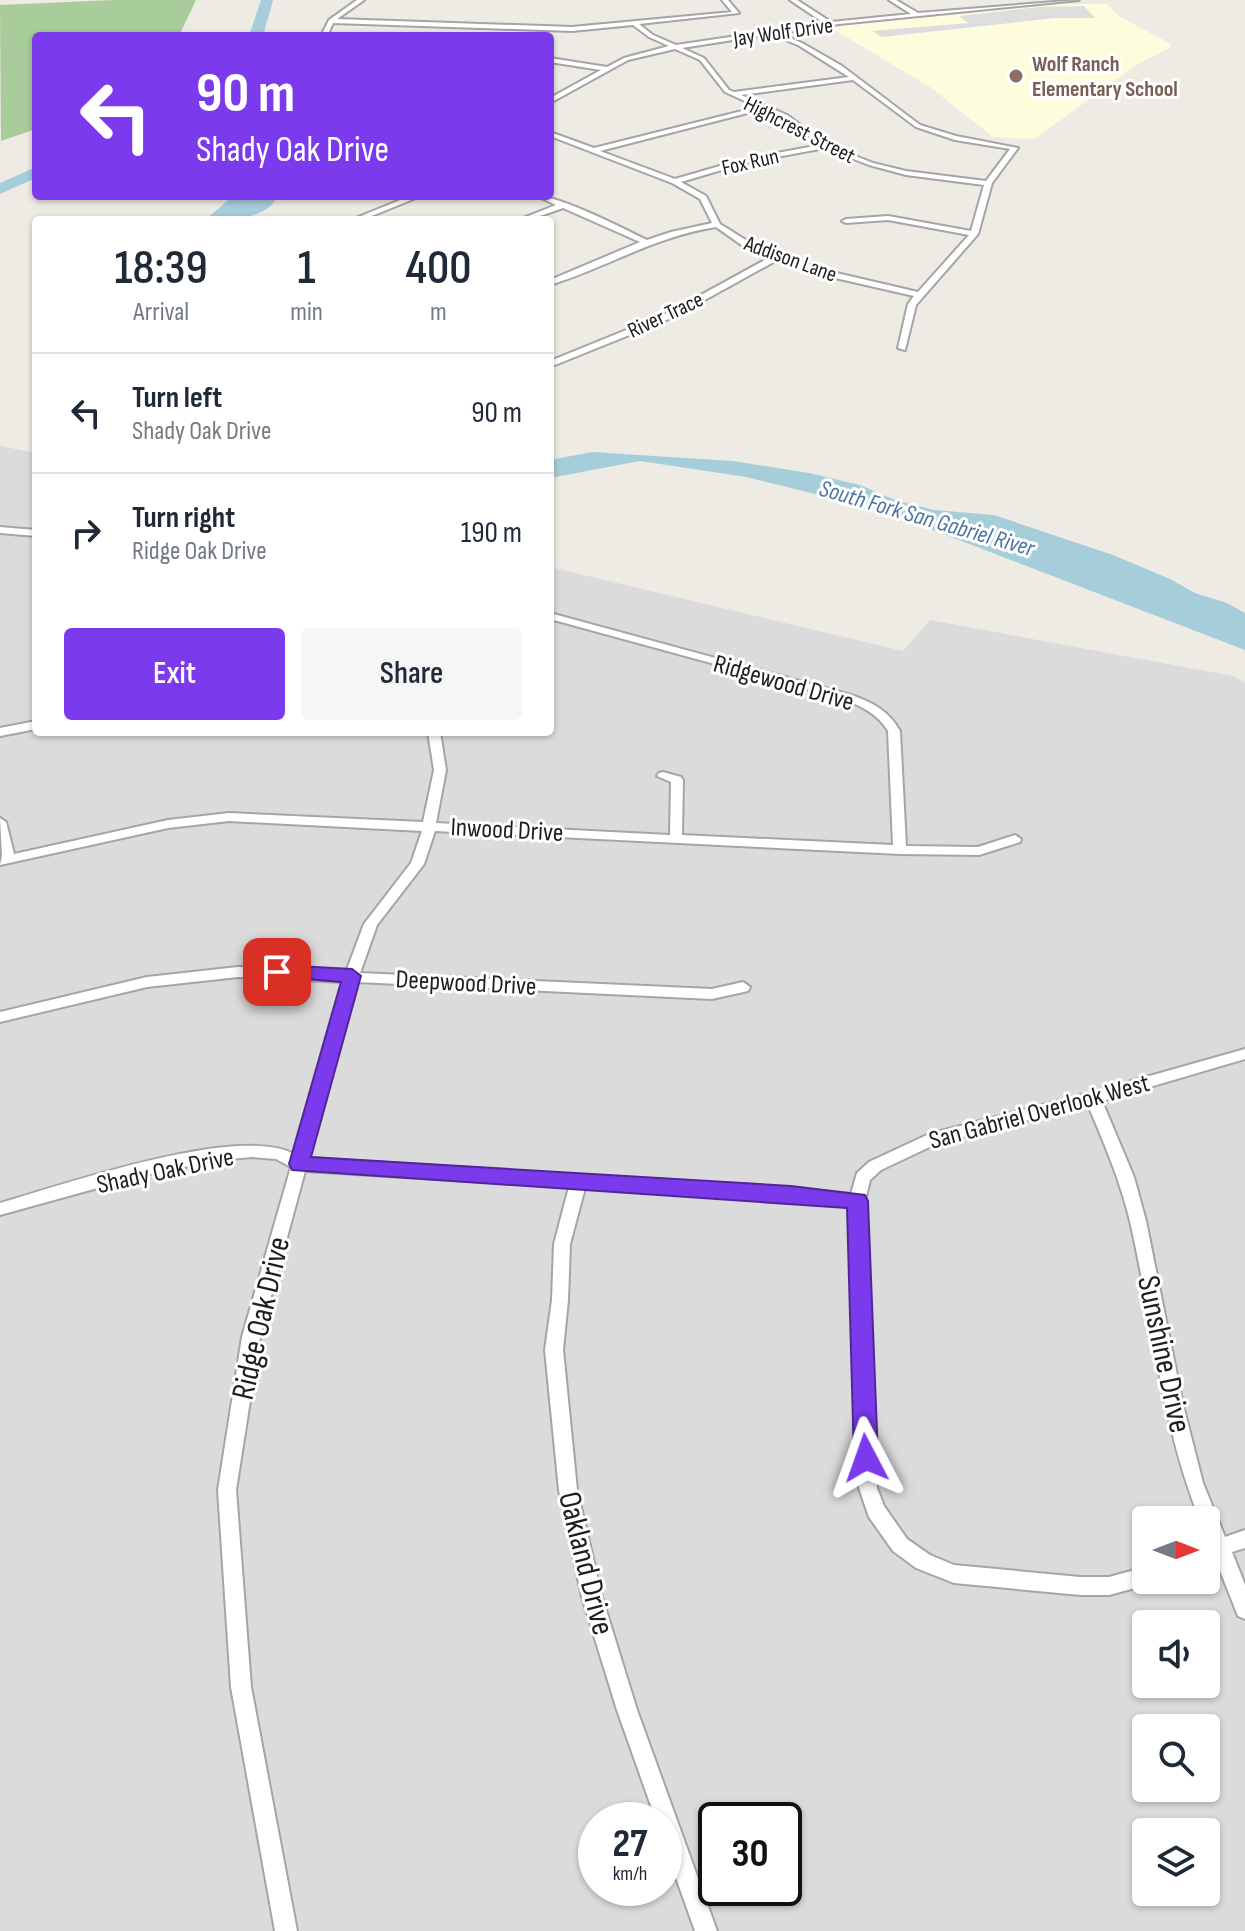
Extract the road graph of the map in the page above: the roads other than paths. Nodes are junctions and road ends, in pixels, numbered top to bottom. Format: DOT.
graph roads {
  1 [pos="361,0"];
  2 [pos="725,0"];
  3 [pos="793,0"];
  4 [pos="892,0"];
  5 [pos="996,0"];
  6 [pos="1076,0"];
  7 [pos="1005,5"];
  8 [pos="916,14"];
  9 [pos="331,21"];
  10 [pos="829,23"];
  11 [pos="636,25"];
  12 [pos="326,32"];
  13 [pos="770,32"];
  14 [pos="674,47"];
  15 [pos="554,61"];
  16 [pos="607,69"];
  17 [pos="854,78"];
  18 [pos="732,94"];
  19 [pos="554,99"];
  20 [pos="764,107"];
  21 [pos="554,136"];
  22 [pos="826,146"];
  23 [pos="593,151"];
  24 [pos="675,181"];
  25 [pos="988,183"];
  26 [pos="407,200"];
  27 [pos="552,200"];
  28 [pos="565,205"];
  29 [pos="365,216"];
  30 [pos="533,216"];
  31 [pos="846,221"];
  32 [pos="717,225"];
  33 [pos="974,234"];
  34 [pos="644,241"];
  35 [pos="777,257"];
  36 [pos="554,281"];
  37 [pos="919,295"];
  38 [pos="902,348"];
  39 [pos="554,362"];
  40 [pos="0,530"];
  41 [pos="32,533"];
  42 [pos="554,617"];
  43 [pos="32,726"];
  44 [pos="0,732"];
  45 [pos="435,736"];
  46 [pos="663,776"];
  47 [pos="0,822"];
  48 [pos="431,825"];
  49 [pos="676,838"];
  50 [pos="1015,839"];
  51 [pos="900,850"];
  52 [pos="4,860"];
  53 [pos="352,976"];
  54 [pos="743,987"];
  55 [pos="0,1017"];
  56 [pos="1245,1054"];
  57 [pos="1093,1098"];
  58 [pos="299,1164"];
  59 [pos="579,1181"];
  60 [pos="857,1201"];
  61 [pos="0,1209"];
  62 [pos="1200,1506"];
  63 [pos="1245,1539"];
  64 [pos="1220,1547"];
  65 [pos="1220,1564"];
  66 [pos="1132,1580"];
  67 [pos="1245,1609"];
  68 [pos="286,1931"];
  69 [pos="706,1931"];
  1 -- 9 [label="street"];
  2 -- 11 [label="street"];
  3 -- 10 [label="street"];
  4 -- 8 [label="street"];
  5 -- 7 [label="street"];
  6 -- 7 [label="street, Jay Wolf Drive"];
  7 -- 8 [label="street, Jay Wolf Drive"];
  8 -- 10 [label="street, Jay Wolf Drive"];
  9 -- 11 [label="street"];
  9 -- 12 [label="street"];
  10 -- 13 [label="street, Jay Wolf Drive"];
  11 -- 14 [label="street, Highcrest Street"];
  13 -- 14 [label="street, Jay Wolf Drive"];
  13 -- 17 [label="street"];
  14 -- 16 [label="street, Jay Wolf Drive"];
  14 -- 18 [label="street, Highcrest Street"];
  15 -- 16 [label="street"];
  16 -- 19 [label="street, Jay Wolf Drive"];
  17 -- 18 [label="street"];
  17 -- 25 [label="street"];
  18 -- 20 [label="street, Highcrest Street"];
  20 -- 22 [label="street, Highcrest Street"];
  20 -- 23 [label="street"];
  21 -- 23 [label="street, Addison Lane"];
  22 -- 24 [label="street, Fox Run"];
  22 -- 25 [label="street, Highcrest Street"];
  23 -- 24 [label="street, Addison Lane"];
  24 -- 32 [label="street, Addison Lane"];
  25 -- 33 [label="street"];
  26 -- 29 [label="street"];
  27 -- 28 [label="street"];
  28 -- 30 [label="street"];
  28 -- 34 [label="street"];
  31 -- 33 [label="street"];
  32 -- 34 [label="street"];
  32 -- 35 [label="street, Addison Lane"];
  33 -- 37 [label="street"];
  34 -- 36 [label="street"];
  35 -- 37 [label="street, Addison Lane"];
  35 -- 39 [label="street, River Trace"];
  37 -- 38 [label="street"];
  40 -- 41 [label="street"];
  42 -- 51 [label="street, Ridgewood Drive"];
  43 -- 44 [label="street"];
  45 -- 48 [label="street, Ridge Oak Drive"];
  46 -- 49 [label="street"];
  47 -- 52 [label="street"];
  48 -- 49 [label="street, Inwood Drive"];
  48 -- 52 [label="street, Inwood Drive"];
  48 -- 53 [label="street, Ridge Oak Drive"];
  49 -- 51 [label="street, Inwood Drive"];
  50 -- 51 [label="street, Inwood Drive"];
  53 -- 54 [label="street, Deepwood Drive"];
  53 -- 55 [label="street, Deepwood Drive"];
  53 -- 58 [label="street, Ridge Oak Drive"];
  56 -- 57 [label="street, San Gabriel Overlook West"];
  57 -- 60 [label="street, San Gabriel Overlook West"];
  57 -- 62 [label="street, Sunshine Drive"];
  58 -- 59 [label="street, Shady Oak Drive"];
  58 -- 61 [label="street, Shady Oak Drive"];
  58 -- 68 [label="street, Ridge Oak Drive"];
  59 -- 60 [label="street, Shady Oak Drive"];
  59 -- 69 [label="street, Oakland Drive"];
  60 -- 66 [label="street"];
  63 -- 64 [label="street"];
  65 -- 67 [label="street, Sunshine Drive"];
}
